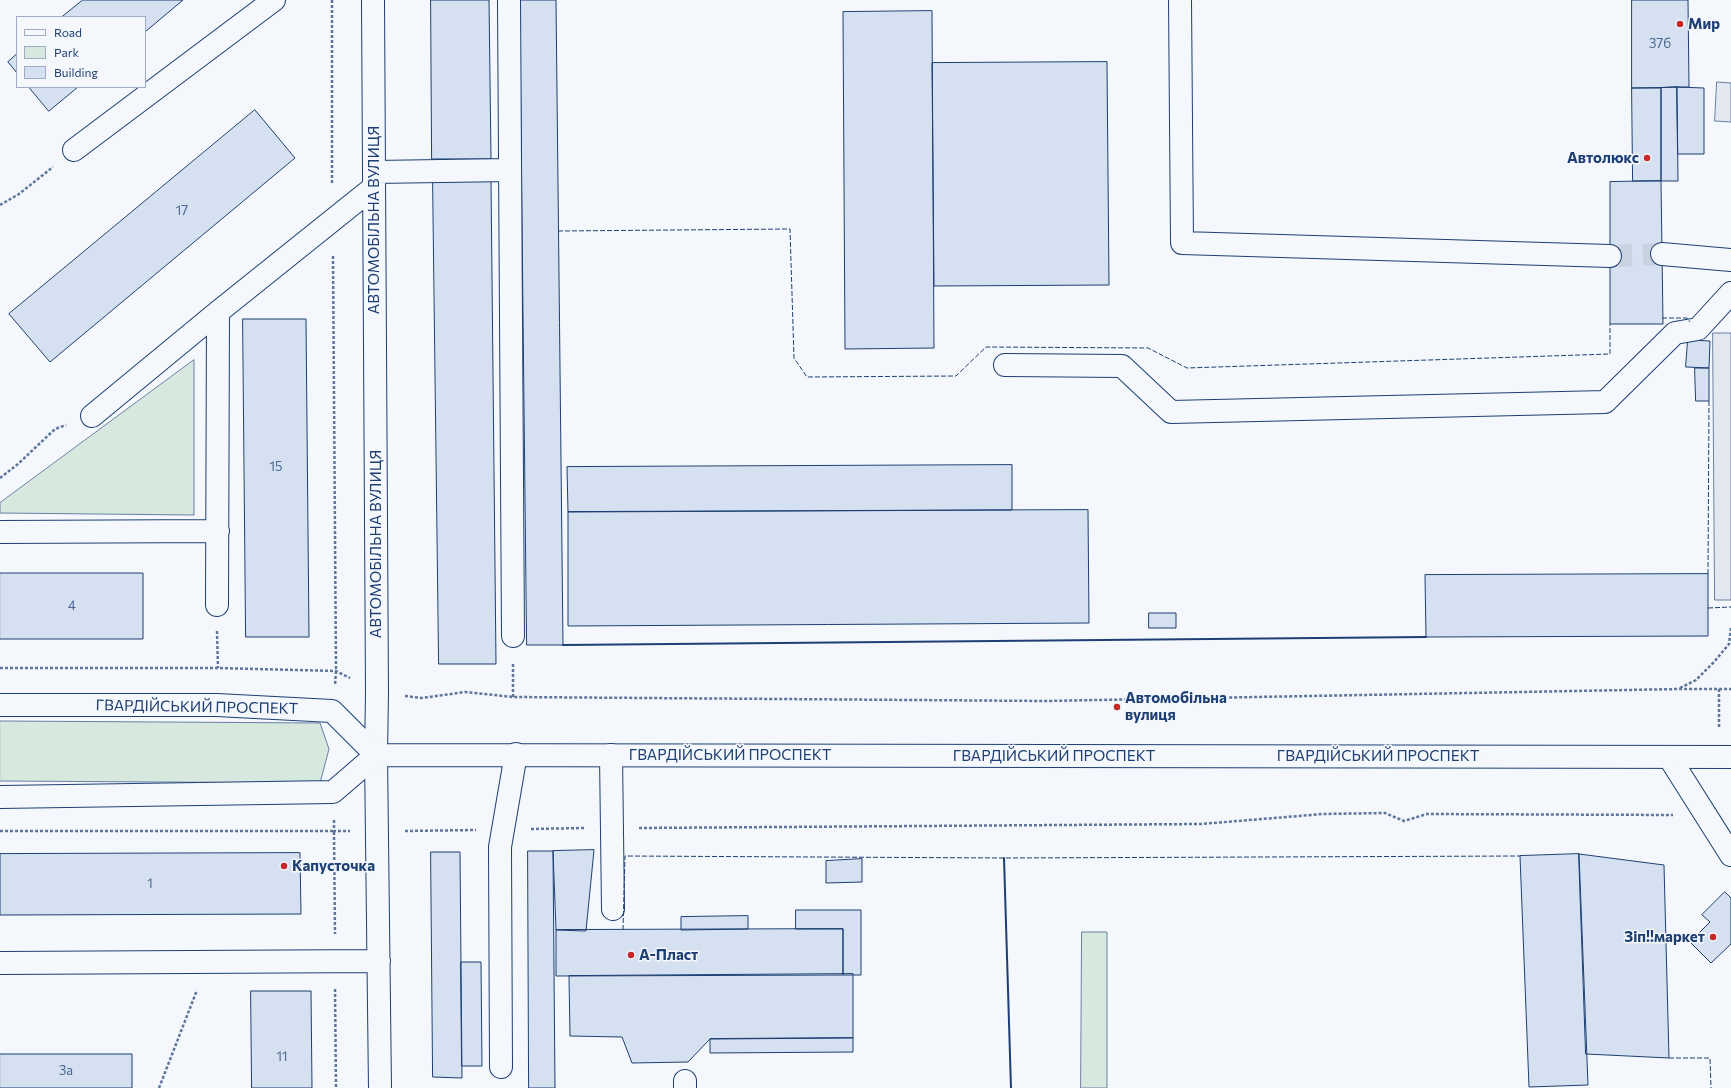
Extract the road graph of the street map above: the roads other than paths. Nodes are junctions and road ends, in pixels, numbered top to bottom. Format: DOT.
graph roads {
  1 [pos="274,0"];
  2 [pos="372,0"];
  3 [pos="509,0"];
  4 [pos="1180,0"];
  5 [pos="74,150"];
  6 [pos="510,170"];
  7 [pos="374,179"];
  8 [pos="1662,254"];
  9 [pos="1610,256"];
  10 [pos="1731,260"];
  11 [pos="1731,293"];
  12 [pos="218,312"];
  13 [pos="1005,365"];
  14 [pos="92,416"];
  15 [pos="218,531"];
  16 [pos="0,532"];
  17 [pos="217,605"];
  18 [pos="513,636"];
  19 [pos="0,705"];
  20 [pos="516,754"];
  21 [pos="376,755"];
  22 [pos="612,755"];
  23 [pos="1669,757"];
  24 [pos="1731,757"];
  25 [pos="0,797"];
  26 [pos="1731,855"];
  27 [pos="613,909"];
  28 [pos="379,961"];
  29 [pos="0,963"];
  30 [pos="501,1068"];
  31 [pos="380,1088"];
  1 -- 5 [label="main road"];
  2 -- 7 [label="main road, АВТОМОБІЛЬНА ВУЛИЦЯ"];
  3 -- 6 [label="main road"];
  4 -- 9 [label="main road"];
  6 -- 7 [label="main road"];
  6 -- 18 [label="main road"];
  7 -- 12 [label="main road"];
  7 -- 21 [label="main road, АВТОМОБІЛЬНА ВУЛИЦЯ"];
  8 -- 10 [label="main road"];
  11 -- 13 [label="main road"];
  12 -- 14 [label="main road"];
  12 -- 15 [label="main road"];
  15 -- 16 [label="main road"];
  15 -- 17 [label="main road"];
  19 -- 21 [label="main road, ГВАРДІЙСЬКИЙ ПРОСПЕКТ"];
  20 -- 21 [label="main road, ГВАРДІЙСЬКИЙ ПРОСПЕКТ"];
  20 -- 22 [label="main road, ГВАРДІЙСЬКИЙ ПРОСПЕКТ"];
  20 -- 30 [label="main road"];
  21 -- 25 [label="main road"];
  21 -- 28 [label="main road, АВТОМОБІЛЬНА ВУЛИЦЯ"];
  22 -- 23 [label="main road, ГВАРДІЙСЬКИЙ ПРОСПЕКТ"];
  22 -- 27 [label="main road"];
  23 -- 24 [label="main road, ГВАРДІЙСЬКИЙ ПРОСПЕКТ"];
  23 -- 26 [label="main road"];
  28 -- 29 [label="main road"];
  28 -- 31 [label="main road, АВТОМОБІЛЬНА ВУЛИЦЯ"];
}
